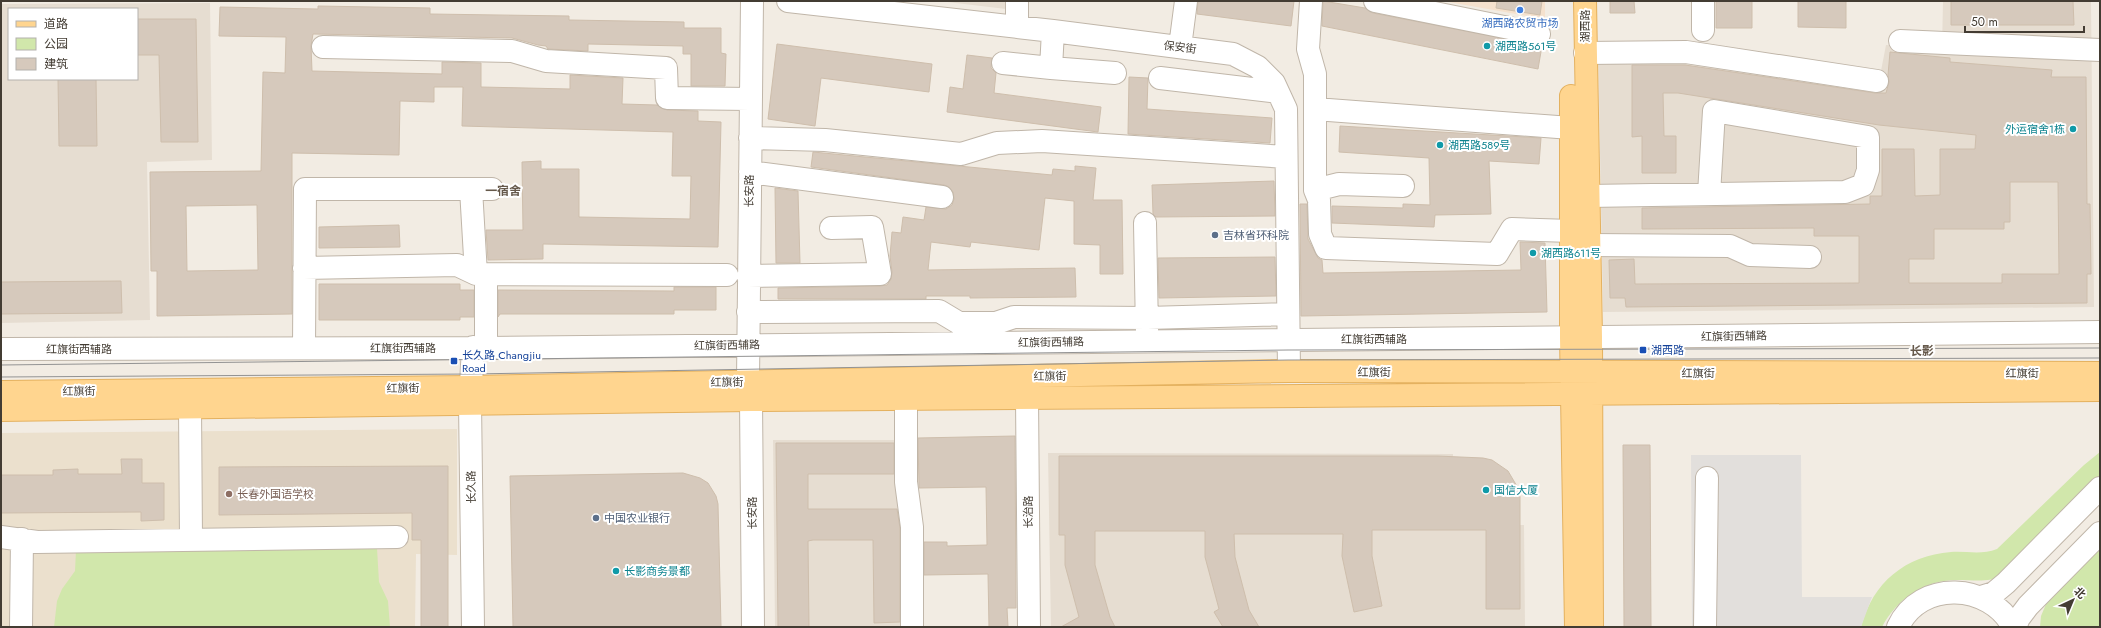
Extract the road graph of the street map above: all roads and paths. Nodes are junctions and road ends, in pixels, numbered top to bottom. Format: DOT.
graph roads {
  1 [pos="752,1"];
  2 [pos="788,1"];
  3 [pos="1017,1"];
  4 [pos="1186,1"];
  5 [pos="1311,1"];
  6 [pos="1375,1"];
  7 [pos="1571,1"];
  8 [pos="1585,1"];
  9 [pos="1703,1"];
  10 [pos="878,6"];
  11 [pos="1017,27"];
  12 [pos="1703,30"];
  13 [pos="1053,31"];
  14 [pos="1539,34"];
  15 [pos="1900,41"];
  16 [pos="322,47"];
  17 [pos="1180,47"];
  18 [pos="2100,50"];
  19 [pos="1585,53"];
  20 [pos="1003,63"];
  21 [pos="1051,68"];
  22 [pos="1115,73"];
  23 [pos="1160,78"];
  24 [pos="1877,81"];
  25 [pos="1278,92"];
  26 [pos="750,99"];
  27 [pos="1315,109"];
  28 [pos="1571,128"];
  29 [pos="750,138"];
  30 [pos="1286,157"];
  31 [pos="750,172"];
  32 [pos="1403,186"];
  33 [pos="1315,190"];
  34 [pos="1709,194"];
  35 [pos="1588,196"];
  36 [pos="942,197"];
  37 [pos="1145,223"];
  38 [pos="831,228"];
  39 [pos="1571,231"];
  40 [pos="1589,245"];
  41 [pos="1810,257"];
  42 [pos="304,268"];
  43 [pos="481,274"];
  44 [pos="727,275"];
  45 [pos="748,276"];
  46 [pos="748,312"];
  47 [pos="1288,314"];
  48 [pos="1147,318"];
  49 [pos="2100,332"];
  50 [pos="1581,338"];
  51 [pos="1288,340"];
  52 [pos="1148,341"];
  53 [pos="748,345"];
  54 [pos="304,348"];
  55 [pos="480,348"];
  56 [pos="1,349"];
  57 [pos="1289,372"];
  58 [pos="1581,372"];
  59 [pos="2100,373"];
  60 [pos="750,390"];
  61 [pos="2100,390"];
  62 [pos="1,392"];
  63 [pos="470,395"];
  64 [pos="1582,395"];
  65 [pos="906,398"];
  66 [pos="1027,398"];
  67 [pos="190,408"];
  68 [pos="1,410"];
  69 [pos="1707,478"];
  70 [pos="2100,488"];
  71 [pos="2100,533"];
  72 [pos="397,537"];
  73 [pos="11,538"];
  74 [pos="191,539"];
  75 [pos="1981,597"];
  76 [pos="21,627"];
  77 [pos="473,627"];
  78 [pos="753,627"];
  79 [pos="912,627"];
  80 [pos="1029,627"];
  81 [pos="1576,627"];
  82 [pos="1592,627"];
  83 [pos="1705,627"];
  84 [pos="1898,627"];
  85 [pos="2014,627"];
  1 -- 26 [label="street, 长安路"];
  2 -- 10 [label="street, 保安街"];
  3 -- 11 [label="street"];
  4 -- 17 [label="street"];
  5 -- 27 [label="street"];
  6 -- 14 [label="street"];
  7 -- 28 [label="main road, 湖西路"];
  8 -- 19 [label="main road, 湖西路"];
  9 -- 12 [label="street"];
  10 -- 11 [label="street, 保安街"];
  11 -- 13 [label="street, 保安街"];
  13 -- 17 [label="street, 保安街"];
  13 -- 21 [label="street"];
  15 -- 18 [label="street"];
  16 -- 26 [label="street"];
  17 -- 25 [label="street, 保安街"];
  19 -- 24 [label="street"];
  19 -- 35 [label="main road, 湖西路"];
  20 -- 21 [label="street"];
  21 -- 22 [label="street"];
  23 -- 25 [label="street"];
  25 -- 30 [label="street, 保安街"];
  26 -- 29 [label="street, 长安路"];
  27 -- 28 [label="street"];
  27 -- 33 [label="street"];
  28 -- 39 [label="main road, 湖西路"];
  29 -- 30 [label="street"];
  29 -- 31 [label="street, 长安路"];
  30 -- 47 [label="street, 保安街"];
  31 -- 36 [label="street"];
  31 -- 45 [label="street, 长安路"];
  32 -- 33 [label="street"];
  33 -- 39 [label="street"];
  34 -- 34 [label="street"];
  34 -- 35 [label="street"];
  35 -- 40 [label="main road, 湖西路"];
  37 -- 48 [label="street"];
  38 -- 45 [label="street"];
  39 -- 50 [label="main road, 湖西路"];
  40 -- 41 [label="street"];
  40 -- 50 [label="main road, 湖西路"];
  42 -- 43 [label="street"];
  42 -- 43 [label="street, 长久路"];
  42 -- 54 [label="street"];
  43 -- 44 [label="street"];
  43 -- 55 [label="street, 长久路"];
  45 -- 46 [label="street, 长安路"];
  46 -- 48 [label="street"];
  46 -- 53 [label="street, 长安路"];
  47 -- 48 [label="street"];
  47 -- 51 [label="street, 保安街"];
  48 -- 52 [label="street"];
  49 -- 50 [label="street, 红旗街西辅路"];
  50 -- 51 [label="street, 红旗街西辅路"];
  50 -- 58 [label="main road, 湖西路"];
  51 -- 52 [label="street, 红旗街西辅路"];
  51 -- 57 [label="street, 保安街"];
  52 -- 53 [label="street, 红旗街西辅路"];
  53 -- 55 [label="street, 红旗街西辅路"];
  53 -- 60 [label="street, 长安路"];
  54 -- 55 [label="street, 红旗街西辅路"];
  54 -- 56 [label="street, 红旗街西辅路"];
  55 -- 63 [label="street, 长久路"];
  57 -- 58 [label="main road, 红旗街"];
  57 -- 60 [label="main road, 红旗街"];
  58 -- 59 [label="main road, 红旗街"];
  58 -- 64 [label="main road, 湖西路"];
  60 -- 63 [label="main road, 红旗街"];
  60 -- 65 [label="main road, 红旗街"];
  60 -- 78 [label="street, 长安路"];
  61 -- 64 [label="main road, 红旗街"];
  62 -- 63 [label="main road, 红旗街"];
  63 -- 67 [label="main road, 红旗街"];
  63 -- 77 [label="street, 长久路"];
  64 -- 66 [label="main road, 红旗街"];
  64 -- 81 [label="main road, 湖西路"];
  64 -- 82 [label="main road, 湖西路"];
  65 -- 66 [label="main road, 红旗街"];
  65 -- 79 [label="street"];
  66 -- 80 [label="street, 长治路"];
  67 -- 68 [label="main road, 红旗街"];
  67 -- 74 [label="street"];
  69 -- 83 [label="street"];
  70 -- 75 [label="street"];
  71 -- 85 [label="street"];
  72 -- 74 [label="street"];
  73 -- 74 [label="street"];
  73 -- 76 [label="street"];
  75 -- 84 [label="street"];
  75 -- 85 [label="street"];
}
